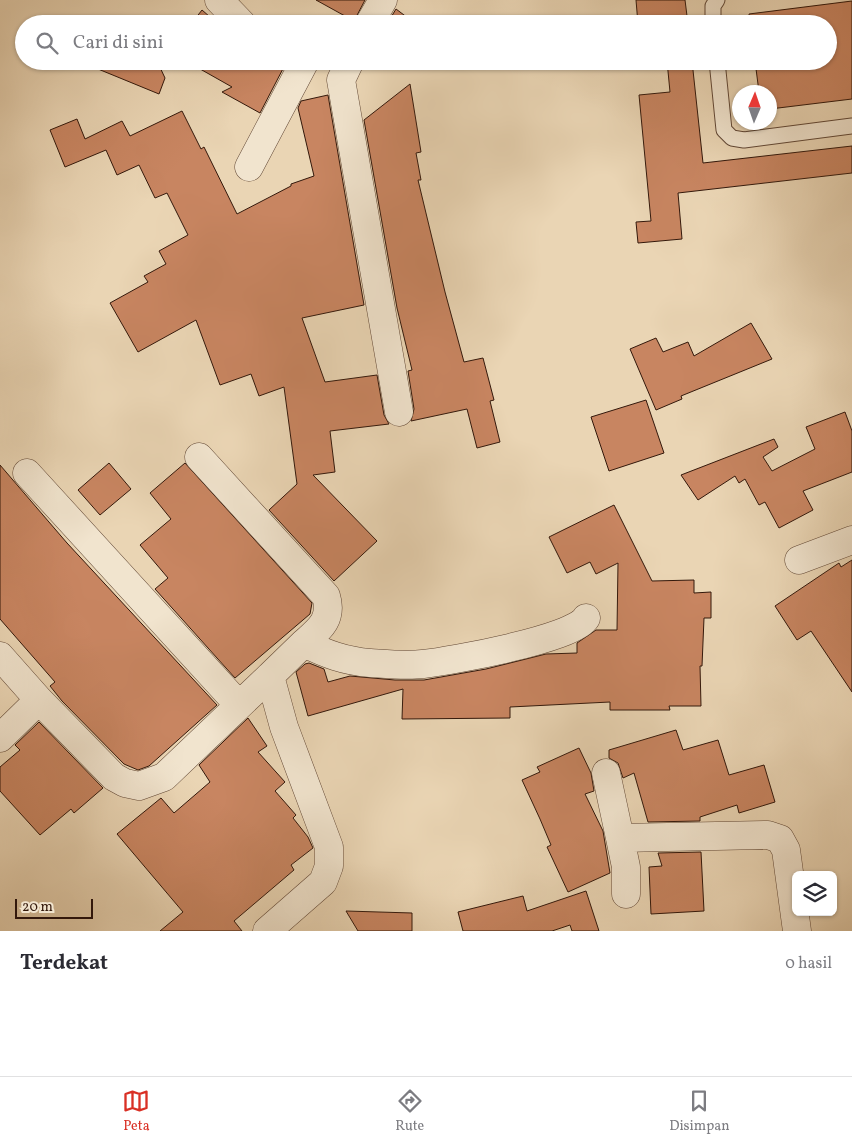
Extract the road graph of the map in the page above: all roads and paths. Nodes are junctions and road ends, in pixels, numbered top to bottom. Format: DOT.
graph roads {
  1 [pos="219,0"];
  2 [pos="383,0"];
  3 [pos="717,0"];
  4 [pos="233,15"];
  5 [pos="374,15"];
  6 [pos="713,15"];
  7 [pos="299,70"];
  8 [pos="316,70"];
  9 [pos="718,70"];
  10 [pos="346,71"];
  11 [pos="852,126"];
  12 [pos="249,167"];
  13 [pos="399,412"];
  14 [pos="199,457"];
  15 [pos="27,474"];
  16 [pos="852,540"];
  17 [pos="799,560"];
  18 [pos="586,618"];
  19 [pos="304,643"];
  20 [pos="0,656"];
  21 [pos="270,676"];
  22 [pos="39,700"];
  23 [pos="238,704"];
  24 [pos="0,738"];
  25 [pos="606,773"];
  26 [pos="620,838"];
  27 [pos="626,894"];
  28 [pos="267,931"];
  29 [pos="797,931"];
  1 -- 4 [label="street"];
  2 -- 5 [label="street"];
  3 -- 6 [label="lane"];
  7 -- 12 [label="street"];
  8 -- 10 [label="street"];
  9 -- 11 [label="lane"];
  10 -- 13 [label="street"];
  14 -- 19 [label="street"];
  15 -- 23 [label="street"];
  16 -- 17 [label="street"];
  18 -- 19 [label="street"];
  19 -- 21 [label="street"];
  20 -- 22 [label="street"];
  21 -- 23 [label="street"];
  21 -- 28 [label="street"];
  22 -- 23 [label="street"];
  22 -- 24 [label="street"];
  25 -- 26 [label="street"];
  26 -- 27 [label="street"];
  26 -- 29 [label="street"];
}
